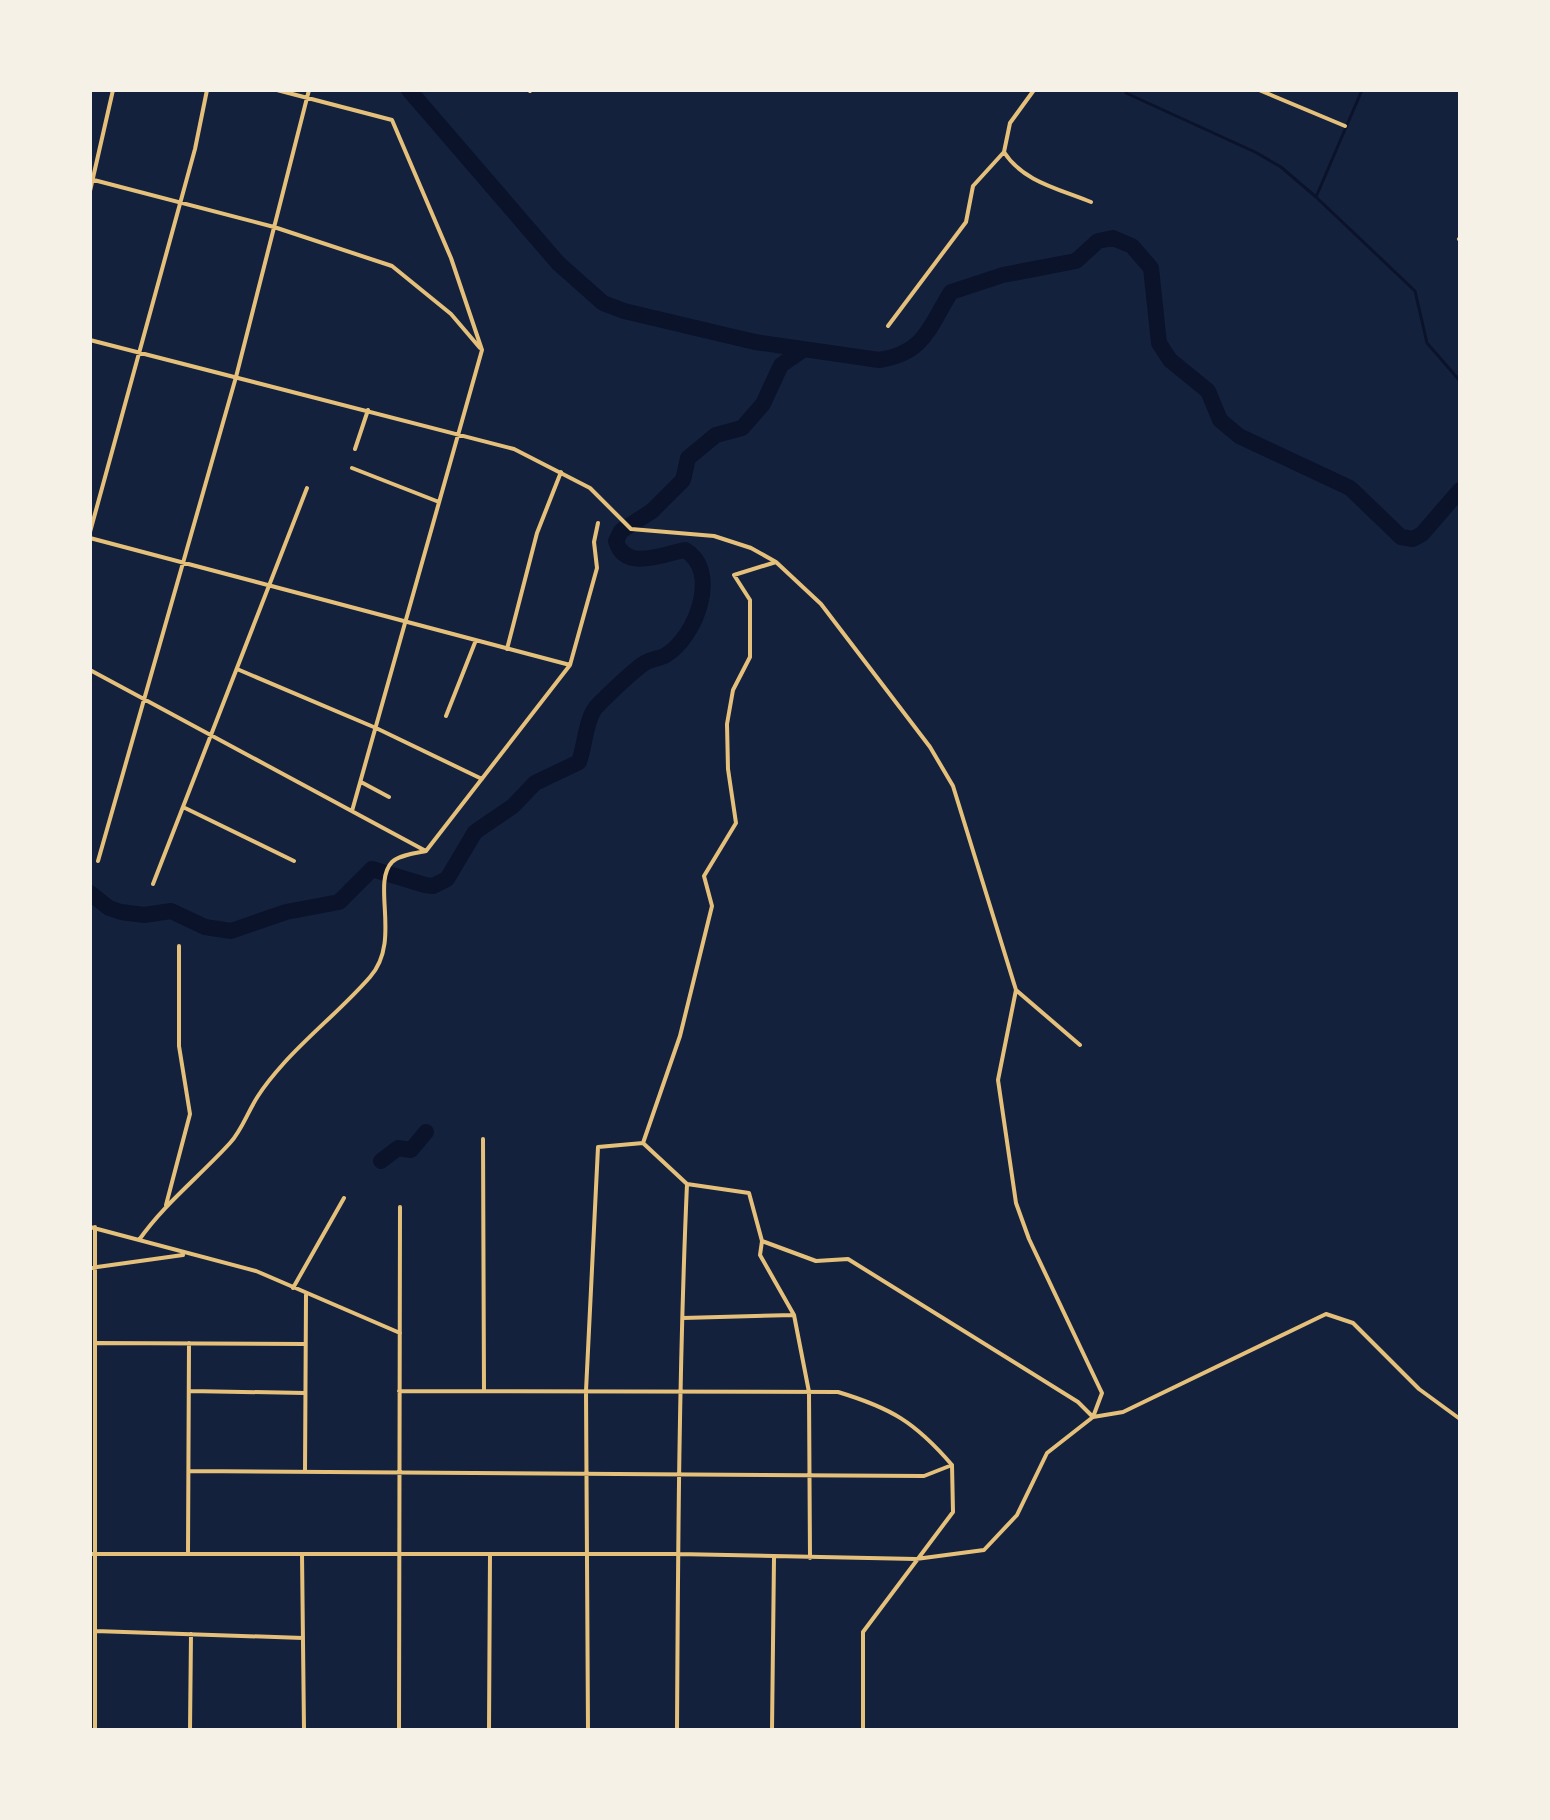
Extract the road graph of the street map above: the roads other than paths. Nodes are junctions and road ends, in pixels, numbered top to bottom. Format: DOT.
graph roads {
  1 [pos="113,90"];
  2 [pos="207,90"];
  3 [pos="277,90"];
  4 [pos="309,90"];
  5 [pos="1034,90"];
  6 [pos="1259,90"];
  7 [pos="308,98"];
  8 [pos="1345,126"];
  9 [pos="1004,152"];
  10 [pos="92,179"];
  11 [pos="90,191"];
  12 [pos="1091,202"];
  13 [pos="180,203"];
  14 [pos="274,227"];
  15 [pos="888,326"];
  16 [pos="90,340"];
  17 [pos="482,350"];
  18 [pos="139,351"];
  19 [pos="236,377"];
  20 [pos="368,409"];
  21 [pos="458,434"];
  22 [pos="355,449"];
  23 [pos="352,468"];
  24 [pos="561,472"];
  25 [pos="307,488"];
  26 [pos="439,502"];
  27 [pos="598,523"];
  28 [pos="90,532"];
  29 [pos="90,538"];
  30 [pos="776,562"];
  31 [pos="184,563"];
  32 [pos="269,586"];
  33 [pos="406,622"];
  34 [pos="476,640"];
  35 [pos="507,649"];
  36 [pos="570,665"];
  37 [pos="237,669"];
  38 [pos="90,670"];
  39 [pos="143,698"];
  40 [pos="446,716"];
  41 [pos="376,728"];
  42 [pos="210,734"];
  43 [pos="482,779"];
  44 [pos="361,782"];
  45 [pos="389,797"];
  46 [pos="183,807"];
  47 [pos="352,811"];
  48 [pos="426,851"];
  49 [pos="98,861"];
  50 [pos="294,861"];
  51 [pos="153,884"];
  52 [pos="179,946"];
  53 [pos="1016,990"];
  54 [pos="1080,1045"];
  55 [pos="483,1139"];
  56 [pos="643,1143"];
  57 [pos="687,1184"];
  58 [pos="344,1198"];
  59 [pos="400,1207"];
  60 [pos="165,1208"];
  61 [pos="92,1227"];
  62 [pos="139,1240"];
  63 [pos="762,1241"];
  64 [pos="186,1255"];
  65 [pos="93,1268"];
  66 [pos="293,1288"];
  67 [pos="306,1293"];
  68 [pos="794,1315"];
  69 [pos="683,1318"];
  70 [pos="400,1333"];
  71 [pos="97,1343"];
  72 [pos="189,1343"];
  73 [pos="305,1344"];
  74 [pos="189,1391"];
  75 [pos="399,1391"];
  76 [pos="484,1391"];
  77 [pos="586,1391"];
  78 [pos="682,1391"];
  79 [pos="809,1392"];
  80 [pos="305,1393"];
  81 [pos="1093,1417"];
  82 [pos="1460,1419"];
  83 [pos="952,1465"];
  84 [pos="92,1471"];
  85 [pos="189,1471"];
  86 [pos="305,1472"];
  87 [pos="400,1472"];
  88 [pos="586,1476"];
  89 [pos="680,1476"];
  90 [pos="810,1476"];
  91 [pos="92,1554"];
  92 [pos="188,1554"];
  93 [pos="302,1554"];
  94 [pos="399,1554"];
  95 [pos="490,1554"];
  96 [pos="587,1554"];
  97 [pos="678,1554"];
  98 [pos="774,1558"];
  99 [pos="810,1558"];
  100 [pos="916,1559"];
  101 [pos="95,1631"];
  102 [pos="191,1634"];
  103 [pos="303,1638"];
  104 [pos="95,1730"];
  105 [pos="190,1730"];
  106 [pos="304,1730"];
  107 [pos="399,1730"];
  108 [pos="489,1730"];
  109 [pos="588,1730"];
  110 [pos="677,1730"];
  111 [pos="772,1730"];
  112 [pos="863,1730"];
  1 -- 10 [label="street"];
  2 -- 13 [label="street"];
  3 -- 7 [label="street"];
  4 -- 7 [label="street"];
  5 -- 9 [label="street"];
  6 -- 8 [label="street"];
  7 -- 14 [label="street"];
  7 -- 17 [label="street"];
  9 -- 12 [label="street"];
  9 -- 15 [label="street"];
  10 -- 11 [label="street"];
  10 -- 13 [label="street"];
  13 -- 14 [label="street"];
  13 -- 18 [label="street"];
  14 -- 17 [label="street"];
  14 -- 19 [label="street"];
  16 -- 18 [label="street"];
  17 -- 21 [label="street"];
  18 -- 19 [label="street"];
  18 -- 28 [label="street"];
  19 -- 20 [label="street"];
  19 -- 31 [label="street"];
  20 -- 21 [label="street"];
  20 -- 22 [label="street"];
  21 -- 24 [label="street"];
  21 -- 26 [label="street"];
  23 -- 26 [label="street"];
  24 -- 30 [label="street"];
  24 -- 35 [label="street"];
  25 -- 32 [label="street"];
  26 -- 33 [label="street"];
  27 -- 36 [label="street"];
  29 -- 31 [label="street"];
  30 -- 53 [label="street"];
  30 -- 56 [label="street"];
  31 -- 32 [label="street"];
  31 -- 39 [label="street"];
  32 -- 33 [label="street"];
  32 -- 37 [label="street"];
  33 -- 34 [label="street"];
  33 -- 41 [label="street"];
  34 -- 35 [label="street"];
  34 -- 40 [label="street"];
  35 -- 36 [label="street"];
  36 -- 43 [label="street"];
  37 -- 41 [label="street"];
  37 -- 42 [label="street"];
  38 -- 39 [label="street"];
  39 -- 42 [label="street"];
  39 -- 49 [label="street"];
  41 -- 43 [label="street"];
  41 -- 44 [label="street"];
  42 -- 46 [label="street"];
  42 -- 47 [label="street"];
  43 -- 48 [label="street"];
  44 -- 45 [label="street"];
  44 -- 47 [label="street"];
  46 -- 50 [label="street"];
  46 -- 51 [label="street"];
  47 -- 48 [label="street"];
  48 -- 60 [label="street"];
  52 -- 60 [label="street"];
  53 -- 54 [label="street"];
  53 -- 81 [label="street"];
  55 -- 76 [label="street"];
  56 -- 57 [label="street"];
  56 -- 77 [label="street"];
  57 -- 63 [label="street"];
  57 -- 69 [label="street"];
  58 -- 66 [label="street"];
  59 -- 70 [label="street"];
  60 -- 62 [label="street"];
  61 -- 62 [label="street"];
  61 -- 65 [label="street"];
  62 -- 64 [label="street"];
  63 -- 68 [label="street"];
  63 -- 81 [label="street"];
  64 -- 65 [label="street"];
  64 -- 66 [label="street"];
  65 -- 71 [label="street"];
  66 -- 67 [label="street"];
  67 -- 70 [label="street"];
  67 -- 73 [label="street"];
  68 -- 69 [label="street"];
  68 -- 79 [label="street"];
  69 -- 78 [label="street"];
  70 -- 75 [label="street"];
  71 -- 72 [label="street"];
  71 -- 84 [label="street"];
  72 -- 73 [label="street"];
  72 -- 74 [label="street"];
  73 -- 80 [label="street"];
  74 -- 80 [label="street"];
  74 -- 85 [label="street"];
  75 -- 76 [label="street"];
  75 -- 87 [label="street"];
  76 -- 77 [label="street"];
  77 -- 78 [label="street"];
  77 -- 88 [label="street"];
  78 -- 79 [label="street"];
  78 -- 89 [label="street"];
  79 -- 83 [label="street"];
  79 -- 90 [label="street"];
  80 -- 86 [label="street"];
  81 -- 82 [label="street"];
  81 -- 100 [label="street"];
  83 -- 90 [label="street"];
  83 -- 100 [label="street"];
  84 -- 91 [label="street"];
  85 -- 86 [label="street"];
  85 -- 92 [label="street"];
  86 -- 87 [label="street"];
  87 -- 88 [label="street"];
  87 -- 94 [label="street"];
  88 -- 89 [label="street"];
  88 -- 96 [label="street"];
  89 -- 90 [label="street"];
  89 -- 97 [label="street"];
  90 -- 99 [label="street"];
  91 -- 92 [label="street"];
  91 -- 101 [label="street"];
  92 -- 93 [label="street"];
  93 -- 94 [label="street"];
  93 -- 103 [label="street"];
  94 -- 95 [label="street"];
  94 -- 107 [label="street"];
  95 -- 96 [label="street"];
  95 -- 108 [label="street"];
  96 -- 97 [label="street"];
  96 -- 109 [label="street"];
  97 -- 98 [label="street"];
  97 -- 110 [label="street"];
  98 -- 99 [label="street"];
  98 -- 111 [label="street"];
  99 -- 100 [label="street"];
  100 -- 112 [label="street"];
  101 -- 102 [label="street"];
  101 -- 104 [label="street"];
  102 -- 103 [label="street"];
  102 -- 105 [label="street"];
  103 -- 106 [label="street"];
}
